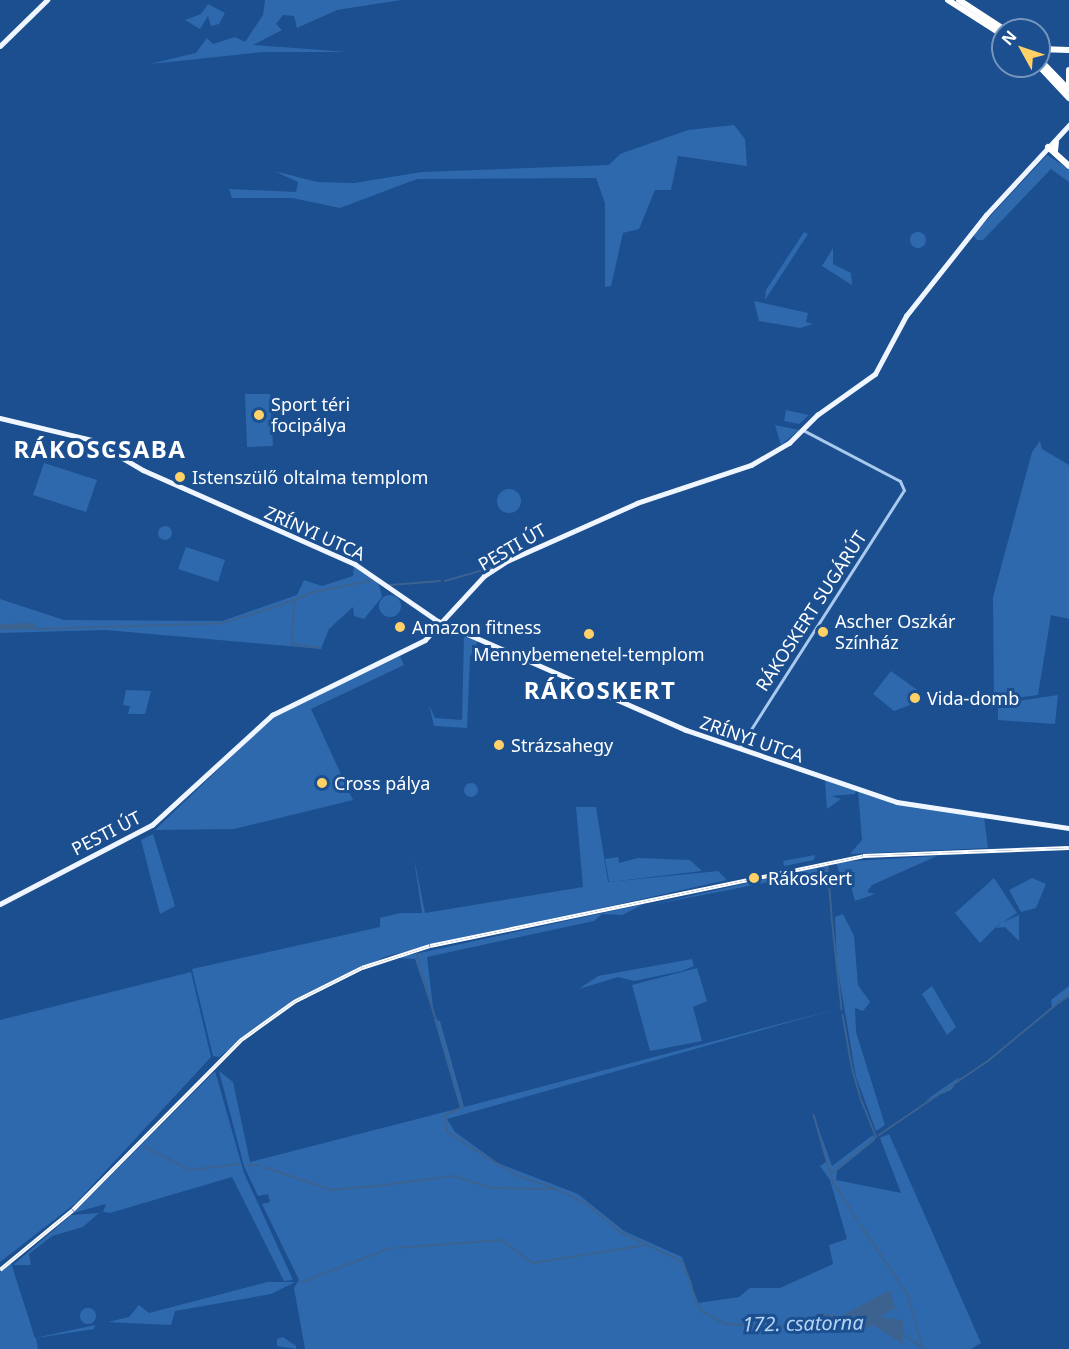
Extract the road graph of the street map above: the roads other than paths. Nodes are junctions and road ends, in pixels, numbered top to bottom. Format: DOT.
graph roads {
  1 [pos="47,0"];
  2 [pos="948,0"];
  3 [pos="959,0"];
  4 [pos="991,21"];
  5 [pos="991,27"];
  6 [pos="0,46"];
  7 [pos="1051,49"];
  8 [pos="1069,50"];
  9 [pos="1069,70"];
  10 [pos="1051,71"];
  11 [pos="1050,78"];
  12 [pos="1069,83"];
  13 [pos="1069,90"];
  14 [pos="1069,98"];
  15 [pos="1069,126"];
  16 [pos="1051,148"];
  17 [pos="1069,164"];
  18 [pos="0,418"];
  19 [pos="803,430"];
  20 [pos="442,623"];
  21 [pos="738,749"];
  22 [pos="1069,828"];
  23 [pos="0,904"];
  1 -- 6 [label="main road"];
  2 -- 5 [label="highway"];
  3 -- 4 [label="highway"];
  7 -- 8 [label="highway"];
  9 -- 12 [label="highway"];
  10 -- 13 [label="highway"];
  11 -- 14 [label="highway"];
  15 -- 16 [label="main road"];
  15 -- 16 [label="main road"];
  16 -- 17 [label="highway"];
  16 -- 19 [label="main road, PESTI ÚT"];
  18 -- 20 [label="main road, ZRÍNYI UTCA"];
  19 -- 20 [label="main road, PESTI ÚT"];
  19 -- 21 [label="street, RÁKOSKERT SUGÁRÚT"];
  20 -- 21 [label="main road, ZRÍNYI UTCA"];
  20 -- 23 [label="main road, PESTI ÚT"];
  21 -- 22 [label="main road, ZRÍNYI UTCA"];
}
